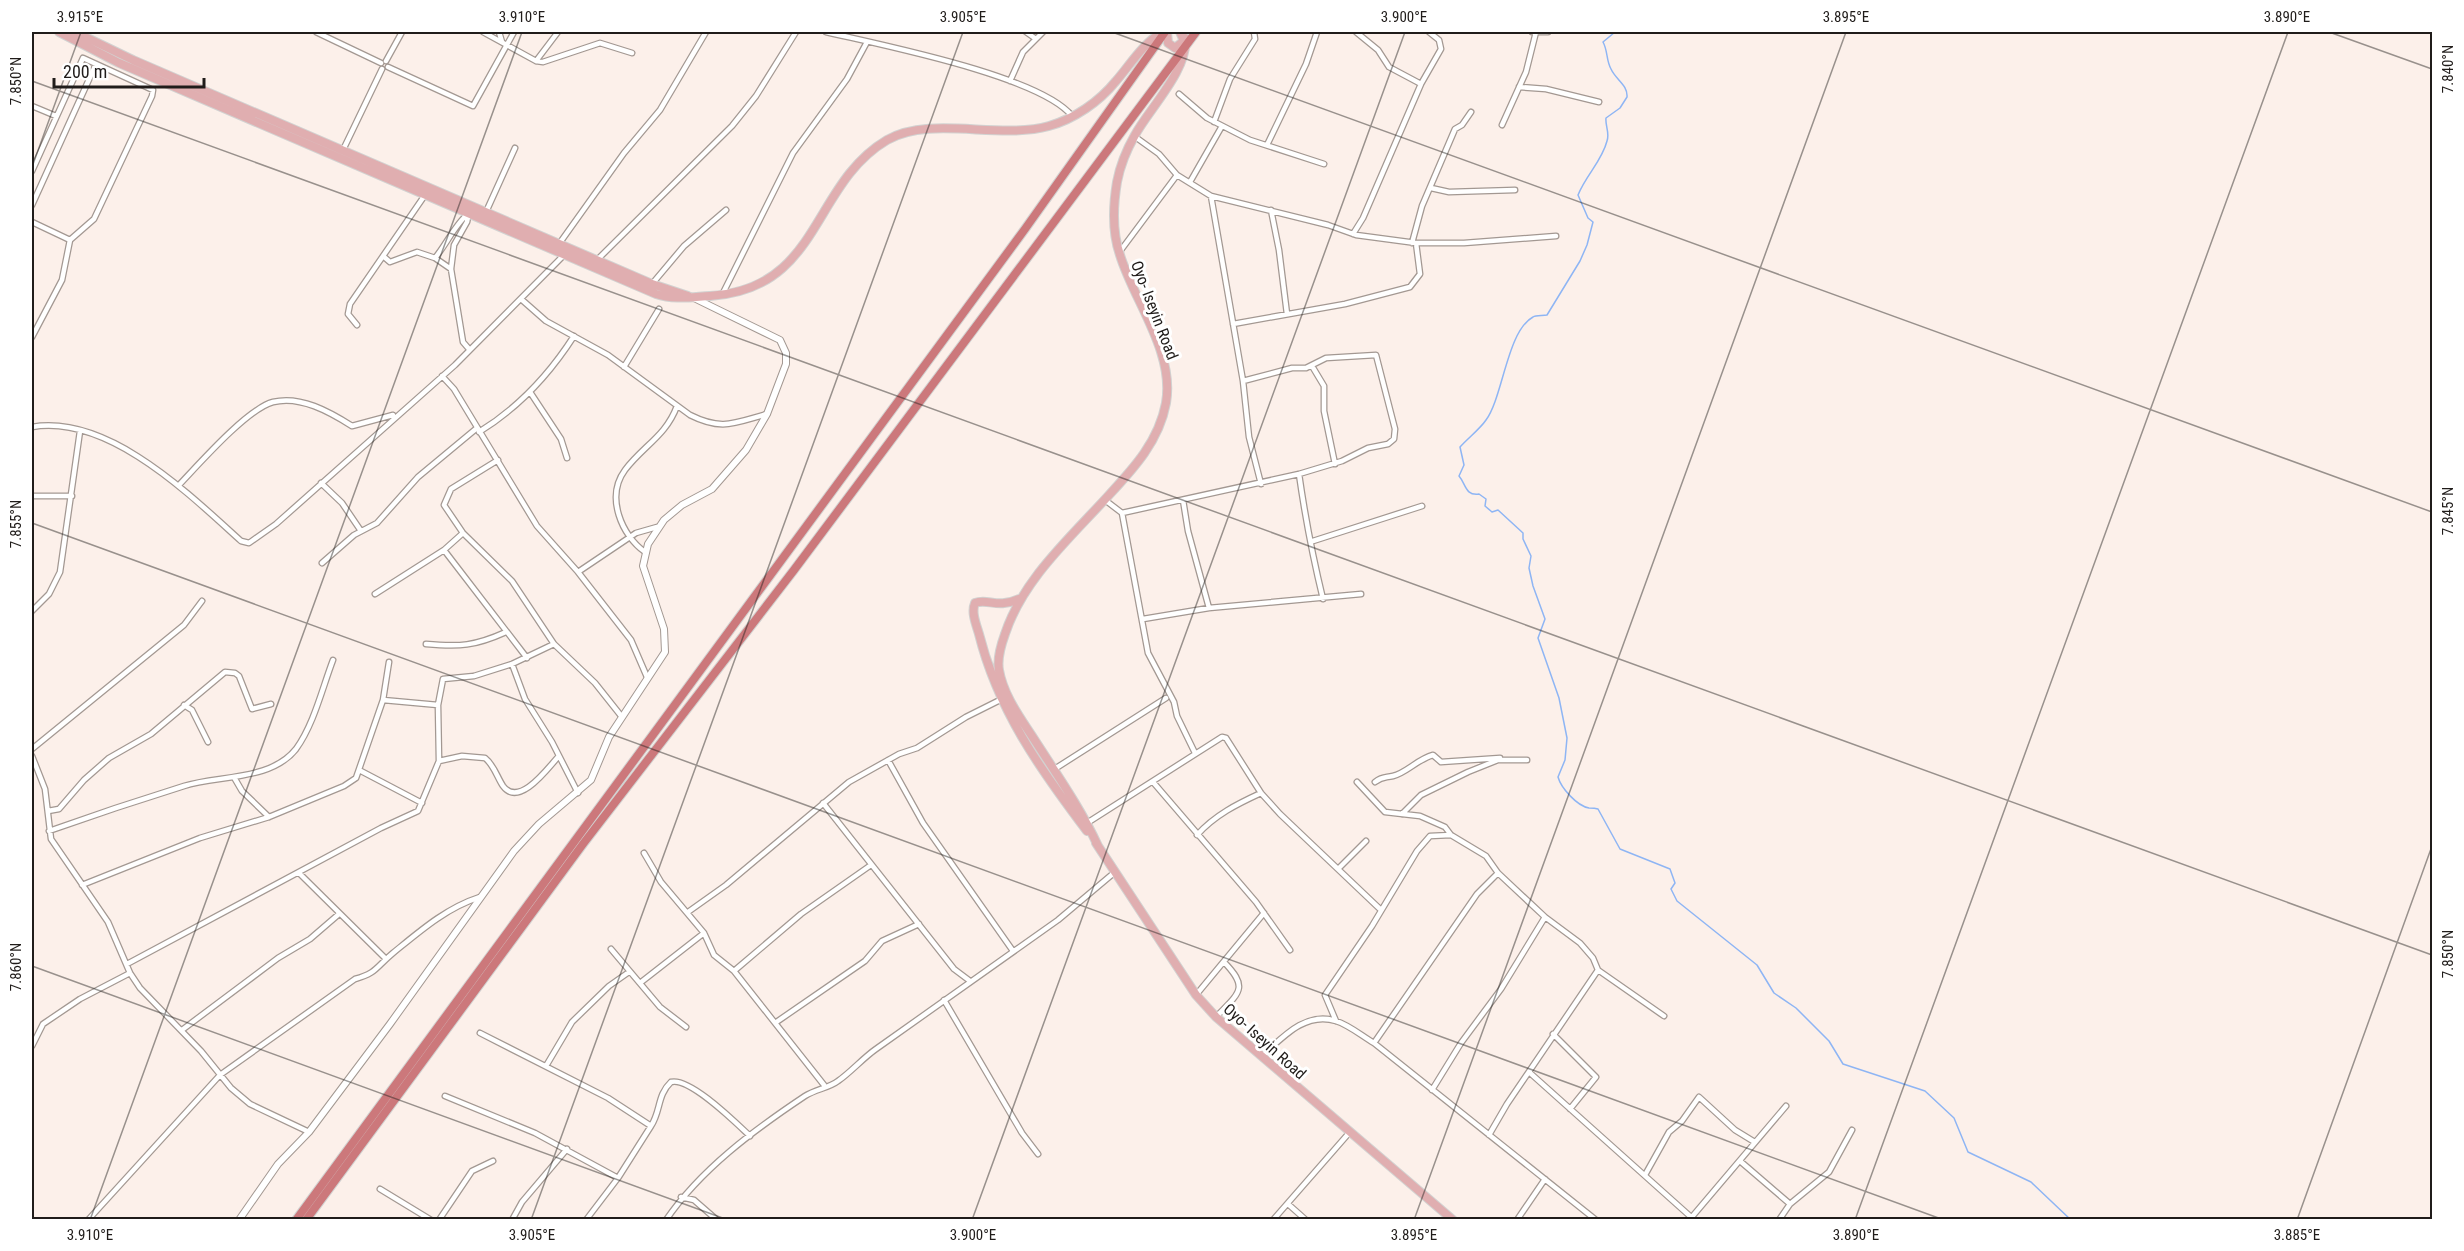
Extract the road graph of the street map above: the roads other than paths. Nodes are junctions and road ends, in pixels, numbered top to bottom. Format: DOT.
graph roads {
  1 [pos="59,32"];
  2 [pos="75,32"];
  3 [pos="316,32"];
  4 [pos="333,32"];
  5 [pos="402,32"];
  6 [pos="483,32"];
  7 [pos="499,32"];
  8 [pos="514,32"];
  9 [pos="558,32"];
  10 [pos="706,32"];
  11 [pos="796,32"];
  12 [pos="826,32"];
  13 [pos="1026,32"];
  14 [pos="1043,32"];
  15 [pos="1196,32"];
  16 [pos="1254,32"];
  17 [pos="1317,32"];
  18 [pos="1356,32"];
  19 [pos="1428,32"];
  20 [pos="1534,32"];
  21 [pos="1548,32"];
  22 [pos="89,35"];
  23 [pos="332,39"];
  24 [pos="1036,39"];
  25 [pos="1171,40"];
  26 [pos="867,42"];
  27 [pos="505,44"];
  28 [pos="632,52"];
  29 [pos="536,61"];
  30 [pos="96,64"];
  31 [pos="383,64"];
  32 [pos="1010,81"];
  33 [pos="1421,84"];
  34 [pos="1519,87"];
  35 [pos="1179,94"];
  36 [pos="1599,102"];
  37 [pos="32,106"];
  38 [pos="1471,112"];
  39 [pos="56,116"];
  40 [pos="1072,116"];
  41 [pos="1214,122"];
  42 [pos="1502,125"];
  43 [pos="1222,126"];
  44 [pos="1134,136"];
  45 [pos="1267,146"];
  46 [pos="515,148"];
  47 [pos="342,151"];
  48 [pos="1324,164"];
  49 [pos="32,171"];
  50 [pos="1177,175"];
  51 [pos="1190,182"];
  52 [pos="1431,188"];
  53 [pos="1515,190"];
  54 [pos="425,195"];
  55 [pos="1211,196"];
  56 [pos="32,205"];
  57 [pos="470,210"];
  58 [pos="726,210"];
  59 [pos="1271,210"];
  60 [pos="486,212"];
  61 [pos="32,222"];
  62 [pos="1353,234"];
  63 [pos="1556,236"];
  64 [pos="70,240"];
  65 [pos="1414,243"];
  66 [pos="560,244"];
  67 [pos="1121,250"];
  68 [pos="564,255"];
  69 [pos="383,256"];
  70 [pos="435,258"];
  71 [pos="597,260"];
  72 [pos="451,269"];
  73 [pos="652,284"];
  74 [pos="723,295"];
  75 [pos="692,297"];
  76 [pos="520,299"];
  77 [pos="659,309"];
  78 [pos="1287,314"];
  79 [pos="1233,324"];
  80 [pos="357,325"];
  81 [pos="574,336"];
  82 [pos="32,337"];
  83 [pos="469,350"];
  84 [pos="1312,366"];
  85 [pos="624,367"];
  86 [pos="442,375"];
  87 [pos="1243,381"];
  88 [pos="530,392"];
  89 [pos="677,406"];
  90 [pos="396,414"];
  91 [pos="767,414"];
  92 [pos="32,427"];
  93 [pos="478,430"];
  94 [pos="80,431"];
  95 [pos="567,458"];
  96 [pos="498,460"];
  97 [pos="1335,464"];
  98 [pos="1299,474"];
  99 [pos="321,483"];
  100 [pos="1261,484"];
  101 [pos="178,485"];
  102 [pos="32,496"];
  103 [pos="72,496"];
  104 [pos="1105,500"];
  105 [pos="1183,500"];
  106 [pos="1422,506"];
  107 [pos="1122,513"];
  108 [pos="657,527"];
  109 [pos="361,531"];
  110 [pos="463,533"];
  111 [pos="629,538"];
  112 [pos="1313,541"];
  113 [pos="444,550"];
  114 [pos="645,552"];
  115 [pos="322,563"];
  116 [pos="578,572"];
  117 [pos="375,594"];
  118 [pos="1361,594"];
  119 [pos="1019,599"];
  120 [pos="1323,599"];
  121 [pos="202,601"];
  122 [pos="1209,608"];
  123 [pos="32,610"];
  124 [pos="1143,619"];
  125 [pos="506,632"];
  126 [pos="426,644"];
  127 [pos="554,644"];
  128 [pos="527,658"];
  129 [pos="333,660"];
  130 [pos="389,662"];
  131 [pos="512,664"];
  132 [pos="647,677"];
  133 [pos="1166,698"];
  134 [pos="383,700"];
  135 [pos="1000,700"];
  136 [pos="271,704"];
  137 [pos="184,705"];
  138 [pos="438,705"];
  139 [pos="622,717"];
  140 [pos="208,742"];
  141 [pos="32,749"];
  142 [pos="1195,753"];
  143 [pos="32,756"];
  144 [pos="558,757"];
  145 [pos="1505,758"];
  146 [pos="888,760"];
  147 [pos="1527,760"];
  148 [pos="439,761"];
  149 [pos="1053,770"];
  150 [pos="361,771"];
  151 [pos="235,779"];
  152 [pos="1153,782"];
  153 [pos="1357,782"];
  154 [pos="1375,782"];
  155 [pos="578,793"];
  156 [pos="1261,793"];
  157 [pos="422,803"];
  158 [pos="823,803"];
  159 [pos="48,811"];
  160 [pos="1402,814"];
  161 [pos="269,817"];
  162 [pos="1087,823"];
  163 [pos="49,831"];
  164 [pos="1197,835"];
  165 [pos="1451,835"];
  166 [pos="1366,841"];
  167 [pos="1098,846"];
  168 [pos="644,853"];
  169 [pos="871,865"];
  170 [pos="1339,868"];
  171 [pos="1115,872"];
  172 [pos="299,873"];
  173 [pos="1498,873"];
  174 [pos="82,885"];
  175 [pos="480,897"];
  176 [pos="1381,910"];
  177 [pos="688,912"];
  178 [pos="1264,913"];
  179 [pos="339,914"];
  180 [pos="1545,917"];
  181 [pos="919,924"];
  182 [pos="704,933"];
  183 [pos="610,949"];
  184 [pos="1290,950"];
  185 [pos="1013,951"];
  186 [pos="386,959"];
  187 [pos="1224,962"];
  188 [pos="127,964"];
  189 [pos="734,970"];
  190 [pos="1598,970"];
  191 [pos="629,972"];
  192 [pos="130,973"];
  193 [pos="970,981"];
  194 [pos="640,983"];
  195 [pos="1196,995"];
  196 [pos="944,1000"];
  197 [pos="1664,1016"];
  198 [pos="1216,1017"];
  199 [pos="1336,1021"];
  200 [pos="775,1023"];
  201 [pos="686,1027"];
  202 [pos="182,1030"];
  203 [pos="480,1033"];
  204 [pos="1553,1034"];
  205 [pos="1374,1043"];
  206 [pos="32,1046"];
  207 [pos="1261,1057"];
  208 [pos="546,1066"];
  209 [pos="1529,1072"];
  210 [pos="220,1075"];
  211 [pos="824,1085"];
  212 [pos="1432,1090"];
  213 [pos="445,1096"];
  214 [pos="1786,1106"];
  215 [pos="1570,1109"];
  216 [pos="651,1126"];
  217 [pos="1852,1130"];
  218 [pos="309,1132"];
  219 [pos="1349,1133"];
  220 [pos="1489,1135"];
  221 [pos="750,1136"];
  222 [pos="1753,1141"];
  223 [pos="567,1149"];
  224 [pos="1038,1154"];
  225 [pos="493,1161"];
  226 [pos="1740,1161"];
  227 [pos="1645,1175"];
  228 [pos="618,1178"];
  229 [pos="1545,1179"];
  230 [pos="693,1185"];
  231 [pos="380,1189"];
  232 [pos="681,1197"];
  233 [pos="694,1200"];
  234 [pos="1288,1204"];
  235 [pos="1790,1204"];
  236 [pos="1690,1218"];
  237 [pos="88,1220"];
  238 [pos="239,1220"];
  239 [pos="296,1220"];
  240 [pos="306,1220"];
  241 [pos="431,1220"];
  242 [pos="439,1220"];
  243 [pos="512,1220"];
  244 [pos="586,1220"];
  245 [pos="666,1220"];
  246 [pos="717,1220"];
  247 [pos="1273,1220"];
  248 [pos="1306,1220"];
  249 [pos="1453,1220"];
  250 [pos="1517,1220"];
  251 [pos="1596,1220"];
  252 [pos="1779,1220"];
  1 -- 54 [label="main road"];
  2 -- 22 [label="main road"];
  3 -- 23 [label="street"];
  4 -- 23 [label="street"];
  5 -- 31 [label="street"];
  6 -- 27 [label="street"];
  7 -- 27 [label="street"];
  8 -- 27 [label="street"];
  9 -- 29 [label="street"];
  10 -- 66 [label="street"];
  11 -- 71 [label="street"];
  12 -- 26 [label="street"];
  13 -- 24 [label="street"];
  14 -- 24 [label="street"];
  15 -- 25 [label="highway"];
  16 -- 41 [label="street"];
  17 -- 45 [label="street"];
  18 -- 33 [label="street"];
  19 -- 33 [label="street"];
  20 -- 21 [label="street"];
  20 -- 34 [label="street"];
  22 -- 47 [label="main road"];
  23 -- 31 [label="street"];
  24 -- 32 [label="street"];
  25 -- 40 [label="main road"];
  25 -- 44 [label="main road, Oyo- Iseyin Road"];
  25 -- 239 [label="highway"];
  25 -- 240 [label="highway"];
  26 -- 32 [label="street"];
  26 -- 74 [label="street"];
  27 -- 29 [label="street"];
  27 -- 31 [label="street"];
  28 -- 29 [label="street"];
  30 -- 39 [label="street"];
  30 -- 56 [label="street"];
  30 -- 64 [label="street"];
  31 -- 47 [label="street"];
  32 -- 40 [label="street"];
  33 -- 62 [label="street"];
  34 -- 36 [label="street"];
  34 -- 42 [label="street"];
  35 -- 41 [label="street"];
  37 -- 39 [label="street"];
  38 -- 52 [label="street"];
  39 -- 49 [label="street"];
  40 -- 74 [label="main road"];
  41 -- 43 [label="street"];
  43 -- 45 [label="street"];
  43 -- 51 [label="street"];
  44 -- 50 [label="street"];
  44 -- 104 [label="main road, Oyo- Iseyin Road"];
  45 -- 48 [label="street"];
  46 -- 60 [label="street"];
  47 -- 57 [label="main road"];
  50 -- 51 [label="street"];
  50 -- 67 [label="street"];
  51 -- 55 [label="street"];
  52 -- 53 [label="street"];
  52 -- 65 [label="street"];
  54 -- 57 [label="main road"];
  54 -- 69 [label="street"];
  55 -- 59 [label="street"];
  55 -- 79 [label="street"];
  57 -- 60 [label="main road"];
  57 -- 68 [label="main road"];
  57 -- 70 [label="street"];
  57 -- 72 [label="street"];
  58 -- 73 [label="street"];
  59 -- 62 [label="street"];
  59 -- 78 [label="street"];
  60 -- 66 [label="main road"];
  61 -- 64 [label="street"];
  62 -- 65 [label="street"];
  63 -- 65 [label="street"];
  64 -- 82 [label="street"];
  65 -- 78 [label="street"];
  66 -- 71 [label="main road"];
  68 -- 75 [label="main road"];
  68 -- 76 [label="street"];
  69 -- 70 [label="street"];
  69 -- 80 [label="street"];
  70 -- 72 [label="street"];
  71 -- 73 [label="main road"];
  72 -- 83 [label="street"];
  73 -- 75 [label="main road"];
  74 -- 75 [label="main road"];
  75 -- 91 [label="street"];
  76 -- 81 [label="street"];
  76 -- 83 [label="street"];
  77 -- 85 [label="street"];
  78 -- 79 [label="street"];
  79 -- 87 [label="street"];
  81 -- 85 [label="street"];
  81 -- 88 [label="street"];
  83 -- 86 [label="street"];
  84 -- 87 [label="street"];
  84 -- 97 [label="street"];
  84 -- 97 [label="street"];
  85 -- 89 [label="street"];
  86 -- 90 [label="street"];
  86 -- 93 [label="street"];
  87 -- 100 [label="street"];
  88 -- 93 [label="street"];
  88 -- 95 [label="street"];
  89 -- 91 [label="street"];
  89 -- 111 [label="street"];
  90 -- 99 [label="street"];
  90 -- 101 [label="street"];
  91 -- 108 [label="street"];
  92 -- 94 [label="street"];
  93 -- 96 [label="street"];
  93 -- 109 [label="street"];
  94 -- 101 [label="street"];
  94 -- 103 [label="street"];
  96 -- 110 [label="street"];
  96 -- 116 [label="street"];
  97 -- 98 [label="street"];
  98 -- 100 [label="street"];
  98 -- 112 [label="street"];
  99 -- 101 [label="street"];
  99 -- 109 [label="street"];
  100 -- 105 [label="street"];
  102 -- 103 [label="street"];
  103 -- 123 [label="street"];
  104 -- 107 [label="street"];
  104 -- 119 [label="main road, Oyo- Iseyin Road"];
  105 -- 107 [label="street"];
  105 -- 122 [label="street"];
  106 -- 112 [label="street"];
  107 -- 124 [label="street"];
  108 -- 111 [label="street"];
  108 -- 114 [label="street"];
  109 -- 115 [label="street"];
  110 -- 113 [label="street"];
  110 -- 127 [label="street"];
  111 -- 114 [label="street"];
  111 -- 116 [label="street"];
  112 -- 120 [label="street"];
  113 -- 117 [label="street"];
  113 -- 125 [label="street"];
  114 -- 132 [label="street"];
  116 -- 132 [label="street"];
  118 -- 120 [label="street"];
  119 -- 135 [label="main road, Oyo- Iseyin Road"];
  119 -- 149 [label="main road, Oyo- Iseyin Road"];
  120 -- 122 [label="street"];
  121 -- 141 [label="street"];
  122 -- 124 [label="street"];
  124 -- 142 [label="street"];
  125 -- 126 [label="street"];
  125 -- 128 [label="street"];
  127 -- 128 [label="street"];
  127 -- 139 [label="street"];
  128 -- 131 [label="street"];
  129 -- 151 [label="street"];
  130 -- 134 [label="street"];
  131 -- 138 [label="street"];
  131 -- 144 [label="street"];
  132 -- 139 [label="street"];
  133 -- 149 [label="street"];
  134 -- 138 [label="street"];
  134 -- 150 [label="street"];
  135 -- 146 [label="street"];
  135 -- 167 [label="main road, Oyo- Iseyin Road"];
  136 -- 137 [label="street"];
  137 -- 140 [label="street"];
  137 -- 159 [label="street"];
  138 -- 148 [label="street"];
  139 -- 155 [label="street"];
  142 -- 152 [label="street"];
  142 -- 156 [label="street"];
  143 -- 159 [label="street"];
  144 -- 148 [label="street"];
  144 -- 155 [label="street"];
  145 -- 147 [label="street"];
  145 -- 154 [label="street"];
  145 -- 160 [label="street"];
  146 -- 158 [label="street"];
  146 -- 185 [label="street"];
  148 -- 157 [label="street"];
  149 -- 162 [label="main road, Oyo- Iseyin Road"];
  150 -- 157 [label="street"];
  150 -- 161 [label="street"];
  151 -- 161 [label="street"];
  151 -- 163 [label="street"];
  152 -- 162 [label="street"];
  152 -- 164 [label="street"];
  153 -- 160 [label="street"];
  155 -- 175 [label="street"];
  156 -- 164 [label="street"];
  156 -- 170 [label="street"];
  157 -- 172 [label="street"];
  158 -- 169 [label="street"];
  158 -- 177 [label="street"];
  159 -- 163 [label="street"];
  160 -- 165 [label="street"];
  161 -- 174 [label="street"];
  162 -- 167 [label="main road, Oyo- Iseyin Road"];
  163 -- 174 [label="street"];
  164 -- 178 [label="street"];
  165 -- 173 [label="street"];
  165 -- 176 [label="street"];
  166 -- 170 [label="street"];
  167 -- 171 [label="main road, Oyo- Iseyin Road"];
  168 -- 177 [label="street"];
  169 -- 181 [label="street"];
  169 -- 189 [label="street"];
  170 -- 176 [label="street"];
  171 -- 185 [label="street"];
  171 -- 195 [label="main road, Oyo- Iseyin Road"];
  172 -- 179 [label="street"];
  172 -- 188 [label="street"];
  173 -- 180 [label="street"];
  173 -- 205 [label="street"];
  174 -- 188 [label="street"];
  175 -- 186 [label="street"];
  175 -- 218 [label="street"];
  176 -- 199 [label="street"];
  177 -- 182 [label="street"];
  178 -- 184 [label="street"];
  178 -- 187 [label="street"];
  179 -- 186 [label="street"];
  179 -- 202 [label="street"];
  180 -- 190 [label="street"];
  180 -- 212 [label="street"];
  181 -- 193 [label="street"];
  181 -- 200 [label="street"];
  182 -- 189 [label="street"];
  182 -- 194 [label="street"];
  183 -- 191 [label="street"];
  185 -- 193 [label="street"];
  186 -- 210 [label="street"];
  187 -- 195 [label="street"];
  187 -- 198 [label="street"];
  188 -- 192 [label="street"];
  189 -- 200 [label="street"];
  190 -- 197 [label="street"];
  190 -- 204 [label="street"];
  191 -- 194 [label="street"];
  191 -- 208 [label="street"];
  192 -- 202 [label="street"];
  192 -- 206 [label="street"];
  193 -- 196 [label="street"];
  194 -- 201 [label="street"];
  195 -- 198 [label="main road, Oyo- Iseyin Road"];
  196 -- 211 [label="street"];
  196 -- 224 [label="street"];
  198 -- 207 [label="main road, Oyo- Iseyin Road"];
  199 -- 205 [label="street"];
  199 -- 207 [label="street"];
  200 -- 211 [label="street"];
  202 -- 210 [label="street"];
  203 -- 208 [label="street"];
  204 -- 209 [label="street"];
  204 -- 215 [label="street"];
  205 -- 212 [label="street"];
  207 -- 219 [label="main road, Oyo- Iseyin Road"];
  208 -- 216 [label="street"];
  209 -- 215 [label="street"];
  209 -- 220 [label="street"];
  210 -- 218 [label="street"];
  210 -- 237 [label="street"];
  211 -- 221 [label="street"];
  212 -- 220 [label="street"];
  213 -- 223 [label="street"];
  214 -- 222 [label="street"];
  215 -- 227 [label="street"];
  216 -- 221 [label="street"];
  216 -- 228 [label="street"];
  217 -- 235 [label="street"];
  218 -- 238 [label="street"];
  219 -- 234 [label="street"];
  219 -- 249 [label="main road, Oyo- Iseyin Road"];
  220 -- 229 [label="street"];
  221 -- 230 [label="street"];
  222 -- 226 [label="street"];
  222 -- 227 [label="street"];
  223 -- 228 [label="street"];
  223 -- 243 [label="street"];
  225 -- 242 [label="street"];
  226 -- 235 [label="street"];
  226 -- 236 [label="street"];
  227 -- 236 [label="street"];
  228 -- 244 [label="street"];
  229 -- 250 [label="street"];
  229 -- 251 [label="street"];
  230 -- 232 [label="street"];
  230 -- 233 [label="street"];
  231 -- 241 [label="street"];
  232 -- 233 [label="street"];
  232 -- 245 [label="street"];
  233 -- 246 [label="street"];
  234 -- 247 [label="street"];
  234 -- 248 [label="street"];
  235 -- 252 [label="street"];
}
